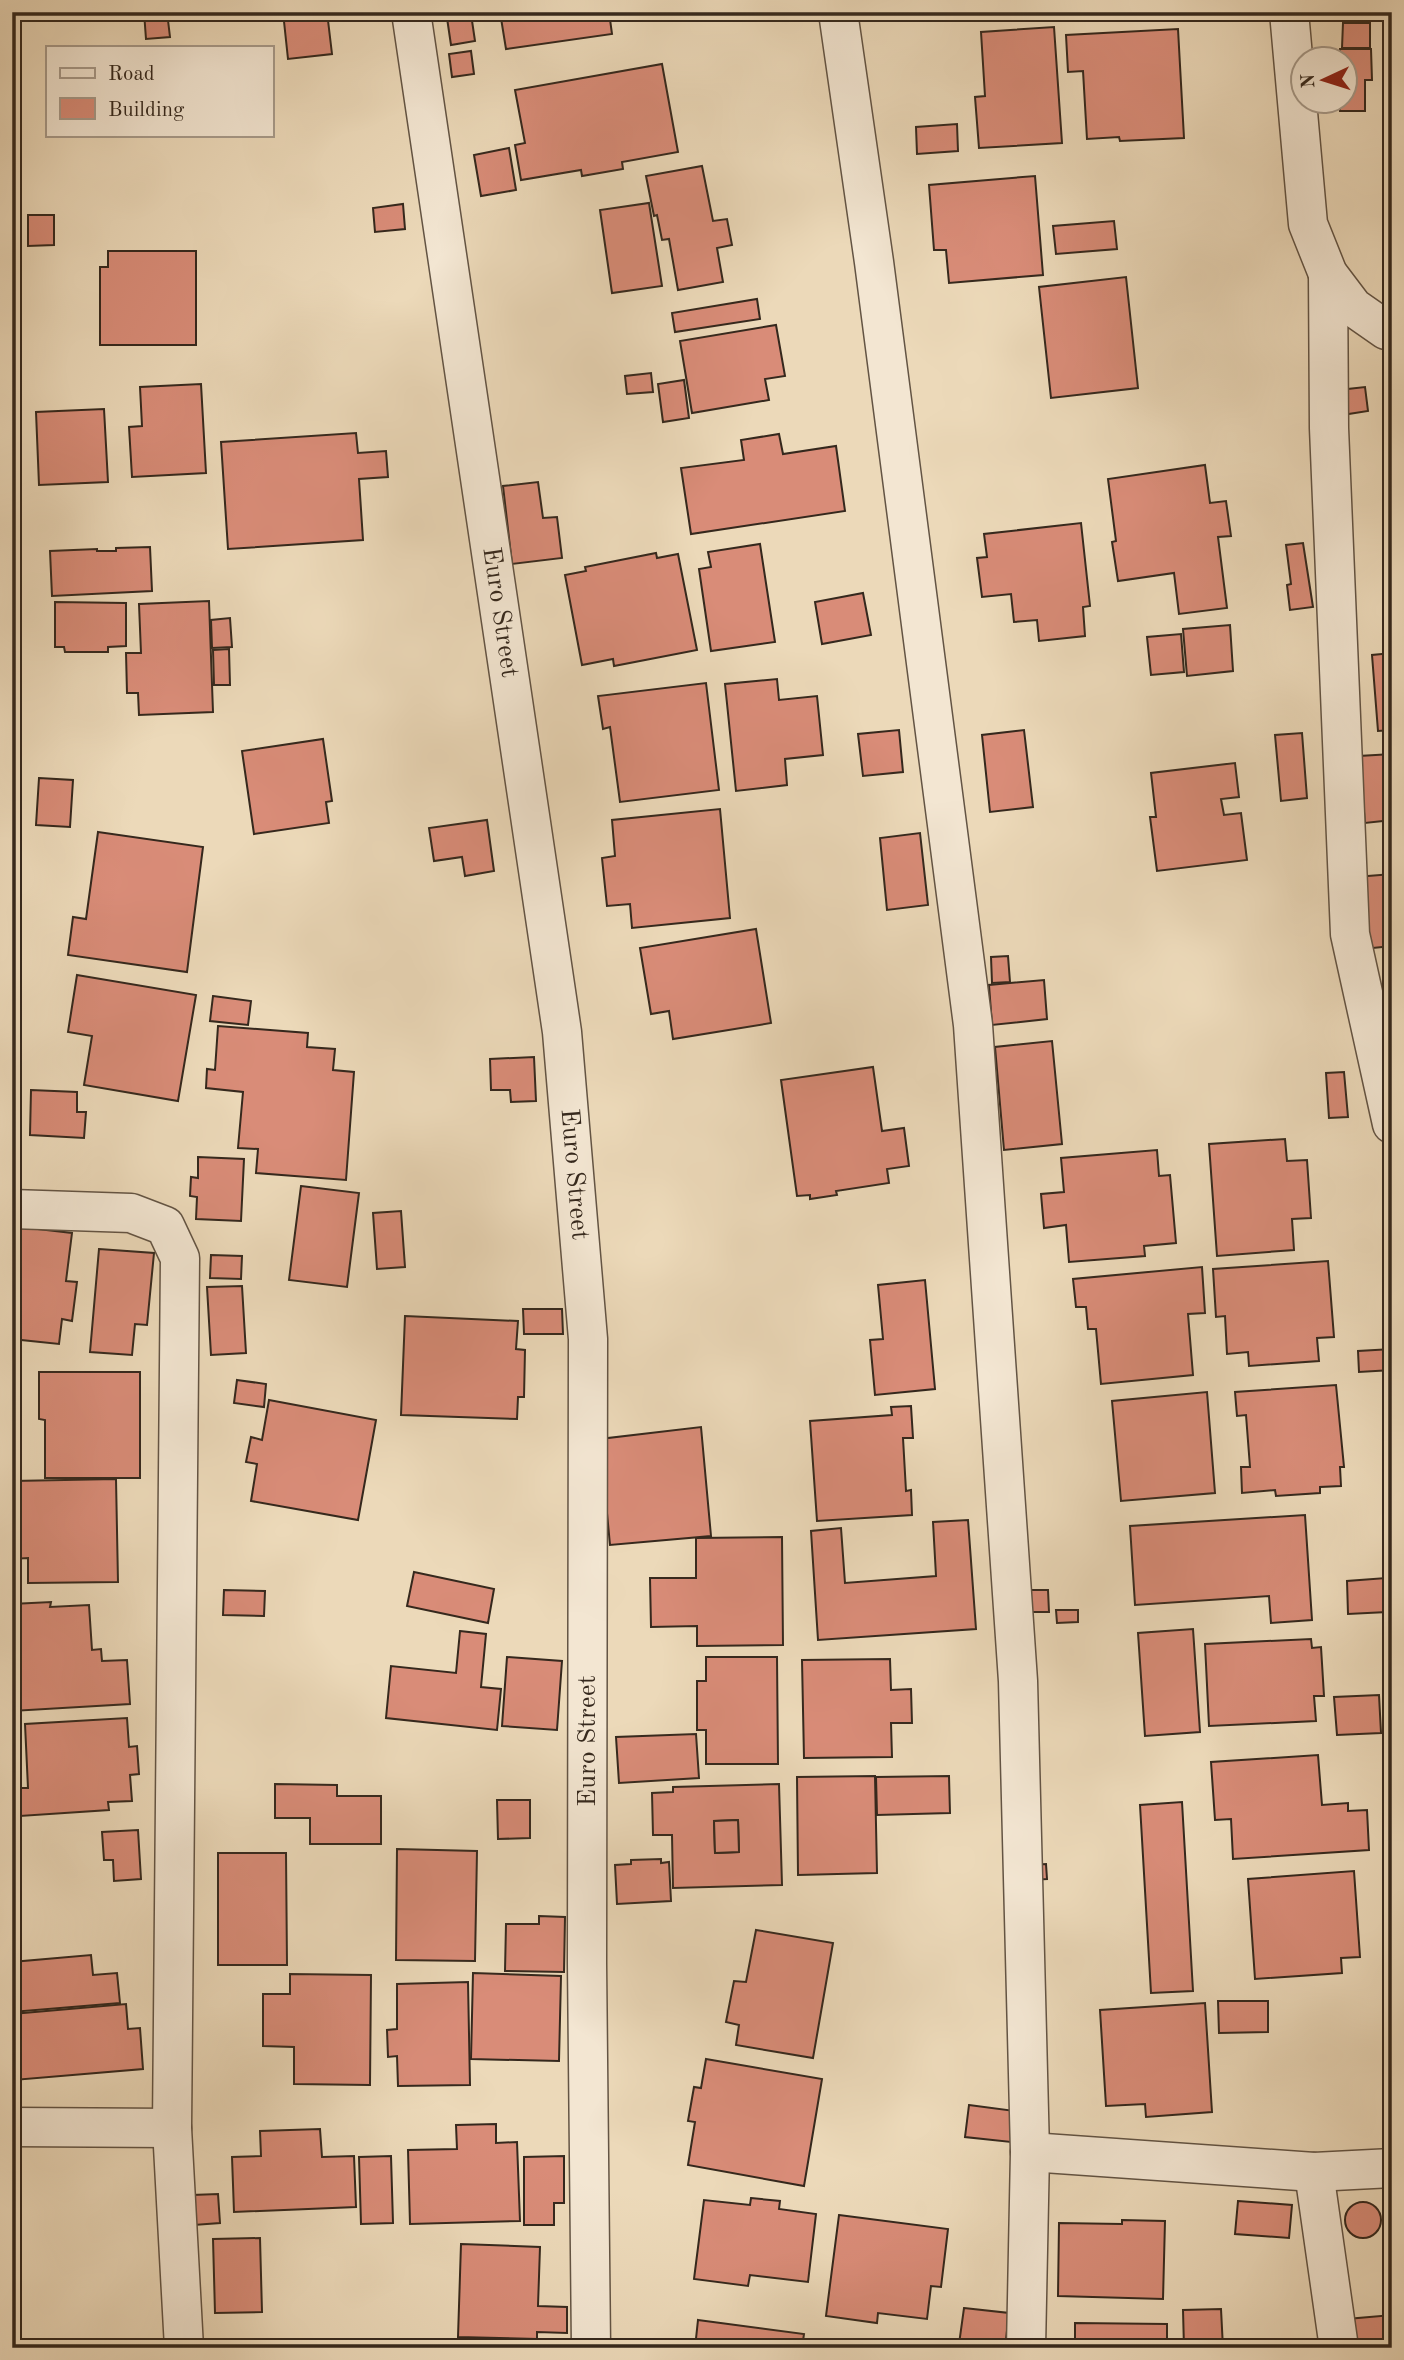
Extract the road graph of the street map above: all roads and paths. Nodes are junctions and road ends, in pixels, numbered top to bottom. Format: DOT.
graph roads {
  1 [pos="411,12"];
  2 [pos="838,12"];
  3 [pos="1289,12"];
  4 [pos="1328,274"];
  5 [pos="1392,330"];
  6 [pos="1392,1124"];
  7 [pos="12,1209"];
  8 [pos="12,2126"];
  9 [pos="172,2128"];
  10 [pos="1030,2152"];
  11 [pos="1392,2168"];
  12 [pos="1314,2172"];
  13 [pos="184,2348"];
  14 [pos="591,2348"];
  15 [pos="1026,2348"];
  16 [pos="1339,2348"];
  1 -- 14 [label="street, Euro Street"];
  2 -- 10 [label="street"];
  3 -- 4 [label="street"];
  4 -- 5 [label="street"];
  4 -- 6 [label="street"];
  7 -- 9 [label="street"];
  8 -- 9 [label="street"];
  9 -- 13 [label="street"];
  10 -- 12 [label="street"];
  10 -- 15 [label="street"];
  11 -- 12 [label="street"];
  12 -- 16 [label="street"];
}
